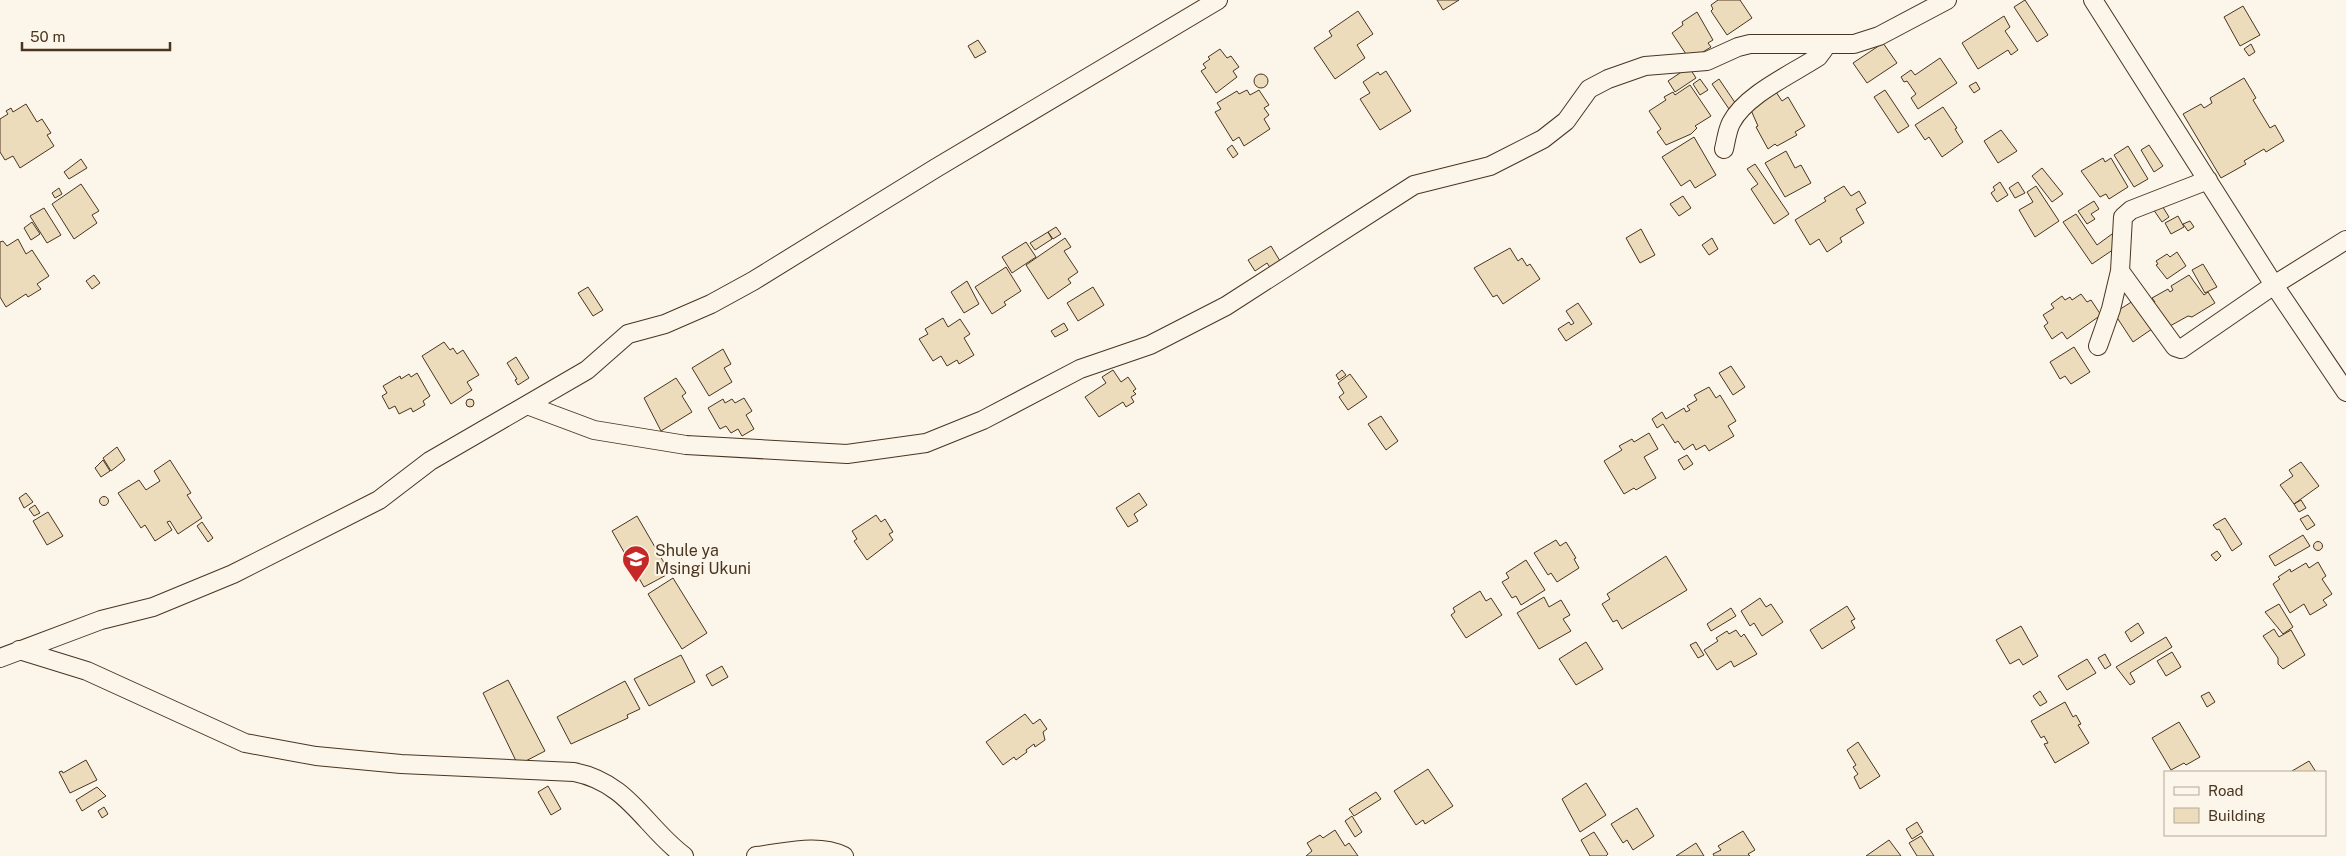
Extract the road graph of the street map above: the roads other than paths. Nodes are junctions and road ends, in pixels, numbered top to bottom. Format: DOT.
graph roads {
  1 [pos="1218,0"];
  2 [pos="1947,0"];
  3 [pos="2093,0"];
  4 [pos="1824,45"];
  5 [pos="1724,150"];
  6 [pos="2208,180"];
  7 [pos="2346,240"];
  8 [pos="2120,271"];
  9 [pos="2274,285"];
  10 [pos="2098,346"];
  11 [pos="2346,392"];
  12 [pos="528,405"];
  13 [pos="19,650"];
  14 [pos="0,658"];
  15 [pos="684,856"];
  16 [pos="756,856"];
  17 [pos="844,856"];
  1 -- 12 [label="street"];
  2 -- 4 [label="street"];
  3 -- 6 [label="street"];
  4 -- 5 [label="street"];
  4 -- 12 [label="street"];
  6 -- 8 [label="street"];
  6 -- 9 [label="street"];
  7 -- 9 [label="street"];
  8 -- 9 [label="street"];
  8 -- 10 [label="street"];
  9 -- 11 [label="street"];
  12 -- 13 [label="street"];
  13 -- 14 [label="street"];
  13 -- 15 [label="street"];
  16 -- 17 [label="street"];
}
